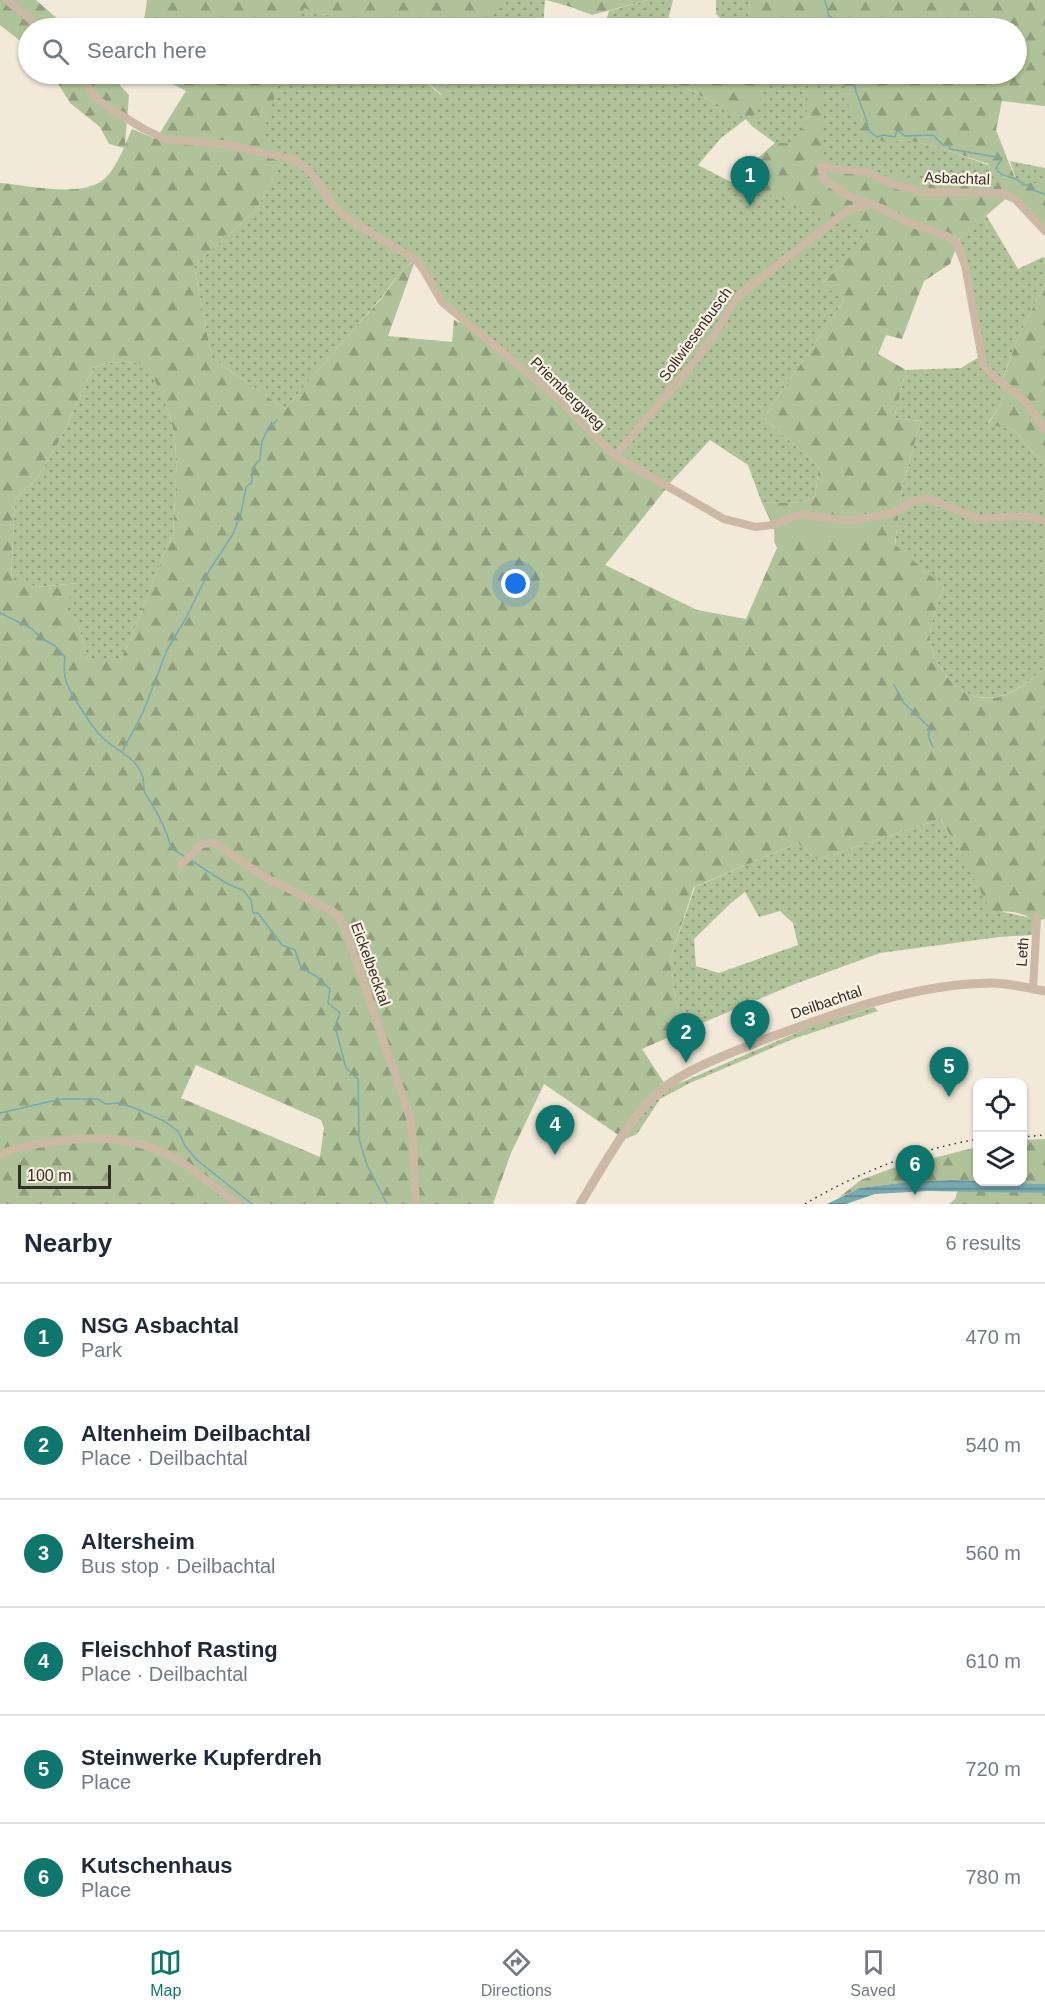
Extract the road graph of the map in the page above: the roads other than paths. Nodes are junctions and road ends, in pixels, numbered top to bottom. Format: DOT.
graph roads {
  1 [pos="6,0"];
  2 [pos="28,18"];
  3 [pos="86,84"];
  4 [pos="869,204"];
  5 [pos="1045,231"];
  6 [pos="1045,429"];
  7 [pos="615,456"];
  8 [pos="1045,521"];
  9 [pos="181,865"];
  10 [pos="1037,918"];
  11 [pos="1033,989"];
  12 [pos="1045,991"];
  13 [pos="0,1154"];
  14 [pos="238,1204"];
  15 [pos="416,1204"];
  16 [pos="580,1204"];
  1 -- 2 [label="street"];
  3 -- 7 [label="street, Priembergweg"];
  4 -- 5 [label="street, Asbachtal"];
  4 -- 6 [label="street"];
  4 -- 7 [label="street, Sollwiesenbusch"];
  7 -- 8 [label="street, Priembergweg"];
  9 -- 15 [label="street, Eickelbecktal"];
  10 -- 11 [label="street, Leth"];
  11 -- 12 [label="street, Deilbachtal"];
  11 -- 16 [label="street, Deilbachtal"];
  13 -- 14 [label="street"];
}
